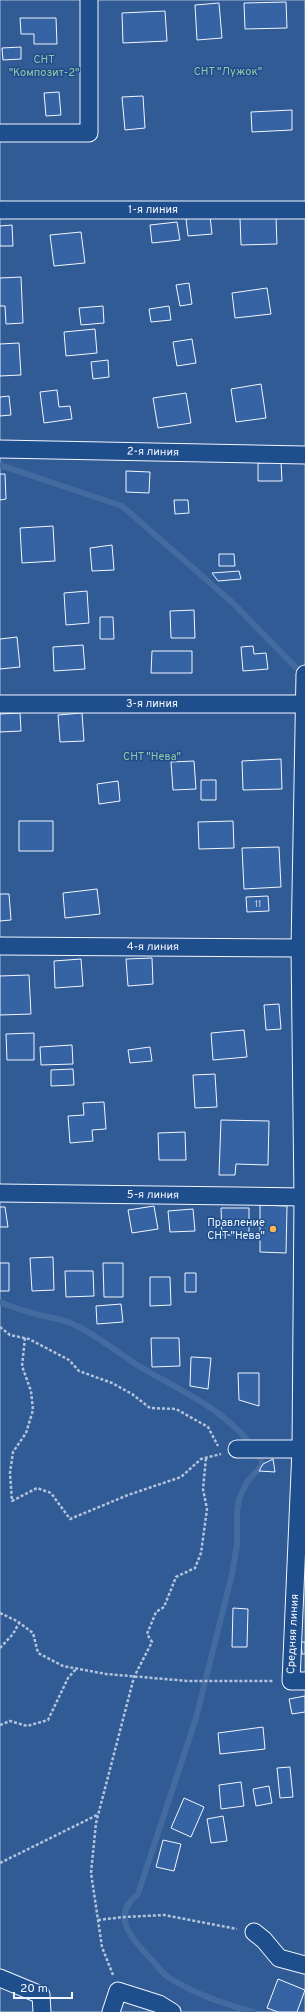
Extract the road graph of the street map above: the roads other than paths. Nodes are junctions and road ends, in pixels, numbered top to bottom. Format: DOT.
graph roads {
  1 [pos="89,0"];
  2 [pos="0,133"];
  3 [pos="0,210"];
  4 [pos="305,210"];
  5 [pos="0,450"];
  6 [pos="305,455"];
  7 [pos="305,674"];
  8 [pos="0,704"];
  9 [pos="305,704"];
  10 [pos="0,946"];
  11 [pos="302,948"];
  12 [pos="0,1193"];
  13 [pos="304,1197"];
  14 [pos="303,1449"];
  15 [pos="234,1451"];
  16 [pos="298,1681"];
  17 [pos="254,1932"];
  18 [pos="305,1965"];
  19 [pos="0,1978"];
  20 [pos="42,2012"];
  21 [pos="111,2012"];
  22 [pos="172,2012"];
  1 -- 2 [label="street"];
  3 -- 4 [label="street, 1-я линия"];
  5 -- 6 [label="street, 2-я линия"];
  7 -- 9 [label="street, Средняя линия"];
  8 -- 9 [label="street, 3-я линия"];
  9 -- 11 [label="street, Средняя линия"];
  10 -- 11 [label="street, 4-я линия"];
  11 -- 13 [label="street, Средняя линия"];
  12 -- 13 [label="street, 5-я линия"];
  13 -- 14 [label="street, Средняя линия"];
  14 -- 15 [label="street"];
  14 -- 16 [label="street, Средняя линия"];
  17 -- 18 [label="street"];
  19 -- 20 [label="street"];
  21 -- 22 [label="street"];
}
